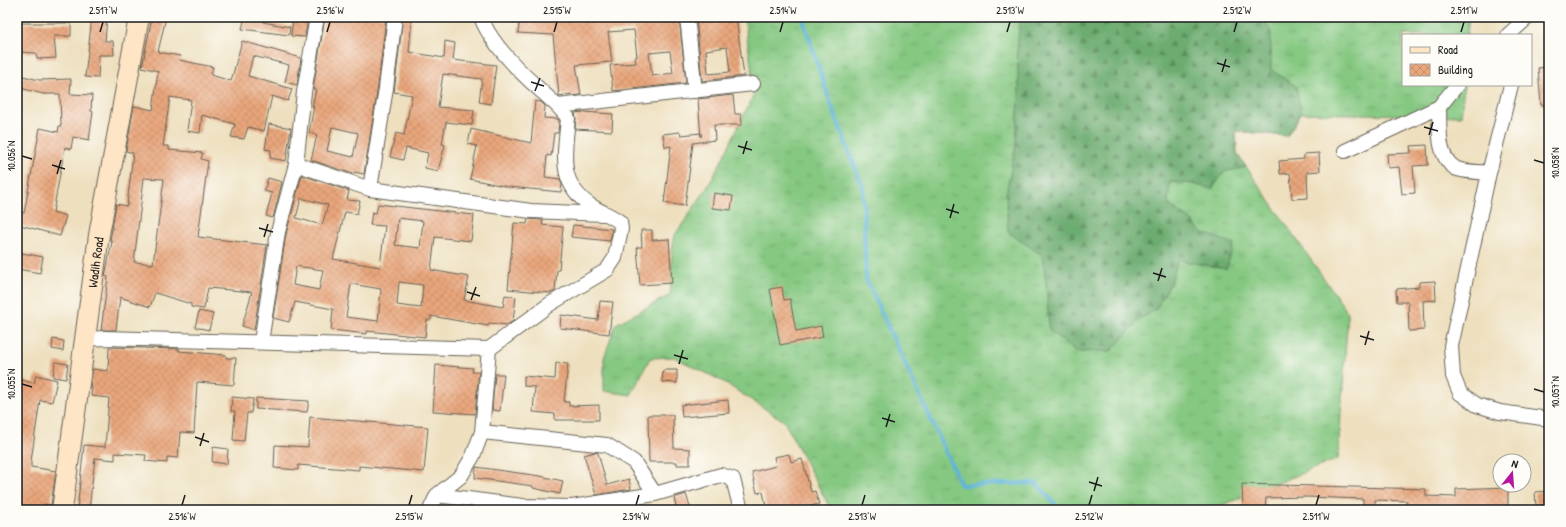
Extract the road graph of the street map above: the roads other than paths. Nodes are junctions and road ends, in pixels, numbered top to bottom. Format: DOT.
graph roads {
  1 [pos="139,17"];
  2 [pos="317,17"];
  3 [pos="395,17"];
  4 [pos="481,17"];
  5 [pos="687,17"];
  6 [pos="1527,18"];
  7 [pos="1509,34"];
  8 [pos="1523,34"];
  9 [pos="753,84"];
  10 [pos="1456,86"];
  11 [pos="1511,86"];
  12 [pos="694,91"];
  13 [pos="558,106"];
  14 [pos="1439,107"];
  15 [pos="1345,150"];
  16 [pos="296,164"];
  17 [pos="1489,173"];
  18 [pos="370,189"];
  19 [pos="606,214"];
  20 [pos="86,339"];
  21 [pos="261,342"];
  22 [pos="489,349"];
  23 [pos="1549,419"];
  24 [pos="482,432"];
  25 [pos="655,494"];
  26 [pos="437,495"];
  27 [pos="62,510"];
  28 [pos="430,510"];
  29 [pos="741,510"];
  1 -- 20 [label="street, Wadih Road"];
  2 -- 16 [label="street"];
  3 -- 18 [label="street"];
  4 -- 13 [label="street"];
  5 -- 12 [label="street"];
  6 -- 7 [label="street"];
  6 -- 8 [label="street"];
  9 -- 12 [label="street"];
  10 -- 14 [label="street"];
  11 -- 17 [label="street"];
  12 -- 13 [label="street"];
  13 -- 19 [label="street"];
  14 -- 15 [label="street"];
  14 -- 17 [label="street"];
  16 -- 18 [label="street"];
  16 -- 21 [label="street"];
  17 -- 23 [label="street"];
  18 -- 19 [label="street"];
  19 -- 22 [label="street"];
  20 -- 21 [label="street"];
  20 -- 27 [label="street, Wadih Road"];
  21 -- 22 [label="street"];
  22 -- 24 [label="street"];
  24 -- 25 [label="street"];
  24 -- 26 [label="street"];
  25 -- 26 [label="street"];
  25 -- 29 [label="street"];
  26 -- 28 [label="street"];
}
